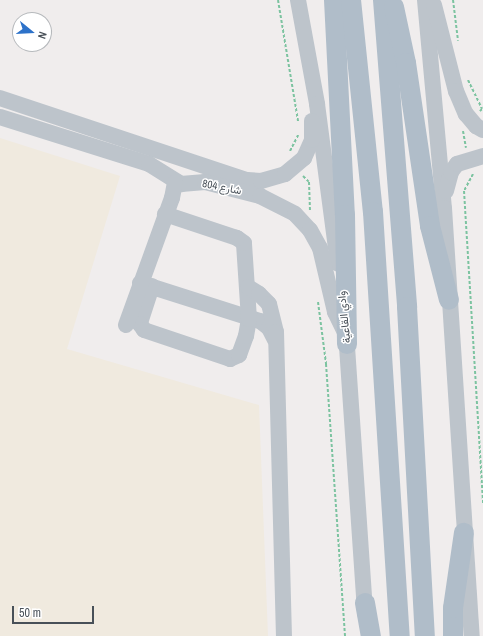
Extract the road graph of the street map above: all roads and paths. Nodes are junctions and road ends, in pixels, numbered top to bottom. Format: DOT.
graph roads {
  1 [pos="278,0"];
  2 [pos="298,0"];
  3 [pos="334,0"];
  4 [pos="351,0"];
  5 [pos="383,0"];
  6 [pos="392,0"];
  7 [pos="425,0"];
  8 [pos="432,0"];
  9 [pos="453,0"];
  10 [pos="459,47"];
  11 [pos="312,71"];
  12 [pos="466,77"];
  13 [pos="0,98"];
  14 [pos="0,117"];
  15 [pos="470,119"];
  16 [pos="483,130"];
  17 [pos="477,157"];
  18 [pos="294,168"];
  19 [pos="182,184"];
  20 [pos="444,208"];
  21 [pos="165,214"];
  22 [pos="303,222"];
  23 [pos="146,285"];
  24 [pos="248,287"];
  25 [pos="317,295"];
  26 [pos="449,300"];
  27 [pos="249,319"];
  28 [pos="126,325"];
  29 [pos="347,339"];
  30 [pos="277,345"];
  31 [pos="483,503"];
  32 [pos="464,534"];
  33 [pos="365,603"];
  34 [pos="284,636"];
  35 [pos="345,636"];
  36 [pos="366,636"];
  37 [pos="371,636"];
  38 [pos="400,636"];
  39 [pos="425,636"];
  40 [pos="454,636"];
  41 [pos="472,636"];
  1 -- 18 [label="path"];
  2 -- 11 [label="street, وادي القاعية"];
  3 -- 29 [label="main road"];
  4 -- 38 [label="main road"];
  5 -- 39 [label="main road"];
  6 -- 26 [label="main road"];
  7 -- 20 [label="street"];
  8 -- 15 [label="street"];
  9 -- 10 [label="path"];
  11 -- 18 [label="street, شارع 804"];
  11 -- 29 [label="street, وادي القاعية"];
  12 -- 15 [label="path"];
  13 -- 18 [label="street, شارع 804"];
  14 -- 19 [label="street"];
  15 -- 16 [label="street"];
  15 -- 17 [label="path"];
  17 -- 20 [label="street"];
  17 -- 31 [label="path"];
  18 -- 22 [label="path"];
  19 -- 21 [label="street"];
  19 -- 22 [label="street, شارع 804"];
  20 -- 26 [label="street"];
  21 -- 23 [label="street"];
  21 -- 24 [label="street"];
  22 -- 29 [label="street, شارع 804"];
  23 -- 27 [label="street"];
  23 -- 27 [label="street"];
  23 -- 28 [label="street"];
  24 -- 27 [label="street"];
  24 -- 30 [label="street"];
  25 -- 35 [label="path"];
  26 -- 32 [label="street"];
  27 -- 30 [label="street"];
  29 -- 33 [label="street, وادي القاعية"];
  30 -- 34 [label="street"];
  32 -- 40 [label="main road"];
  32 -- 41 [label="street"];
  33 -- 36 [label="street, وادي القاعية"];
  33 -- 37 [label="main road"];
}
